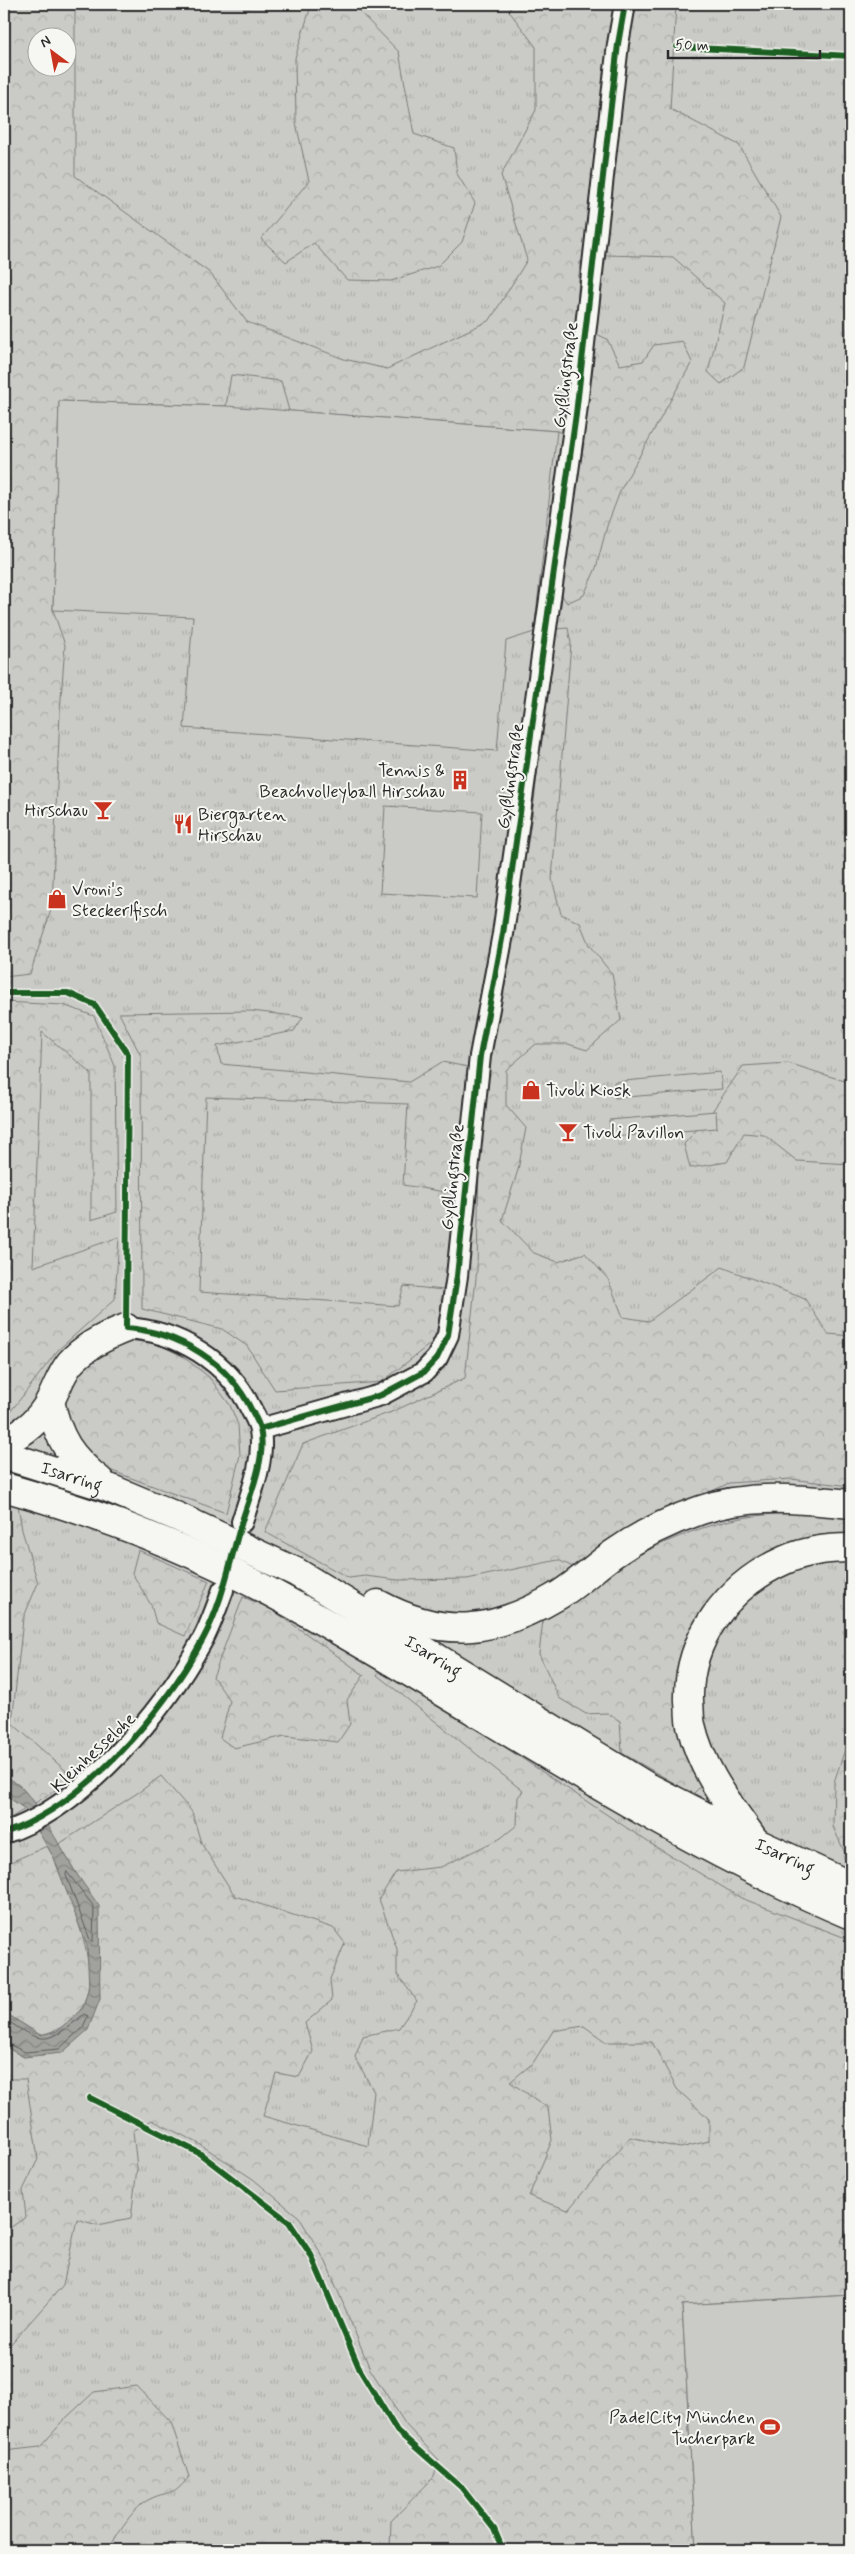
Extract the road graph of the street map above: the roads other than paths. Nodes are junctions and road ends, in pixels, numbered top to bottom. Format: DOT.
graph roads {
  1 [pos="625,4"];
  2 [pos="126,1328"];
  3 [pos="50,1402"];
  4 [pos="260,1429"];
  5 [pos="4,1440"];
  6 [pos="4,1454"];
  7 [pos="4,1487"];
  8 [pos="109,1488"];
  9 [pos="851,1504"];
  10 [pos="242,1522"];
  11 [pos="851,1548"];
  12 [pos="296,1572"];
  13 [pos="223,1590"];
  14 [pos="4,1833"];
  15 [pos="757,1843"];
  16 [pos="851,1886"];
  17 [pos="851,1915"];
  1 -- 4 [label="street, Gyßlingstraße"];
  2 -- 3 [label="highway"];
  2 -- 4 [label="street"];
  3 -- 5 [label="highway"];
  3 -- 8 [label="highway"];
  4 -- 10 [label="street"];
  6 -- 8 [label="highway, Isarring"];
  7 -- 17 [label="highway, Isarring"];
  8 -- 12 [label="highway, Isarring"];
  9 -- 12 [label="highway"];
  11 -- 15 [label="highway"];
  12 -- 15 [label="highway, Isarring"];
  13 -- 14 [label="street, Kleinhesselohe"];
  15 -- 16 [label="highway, Isarring"];
}
